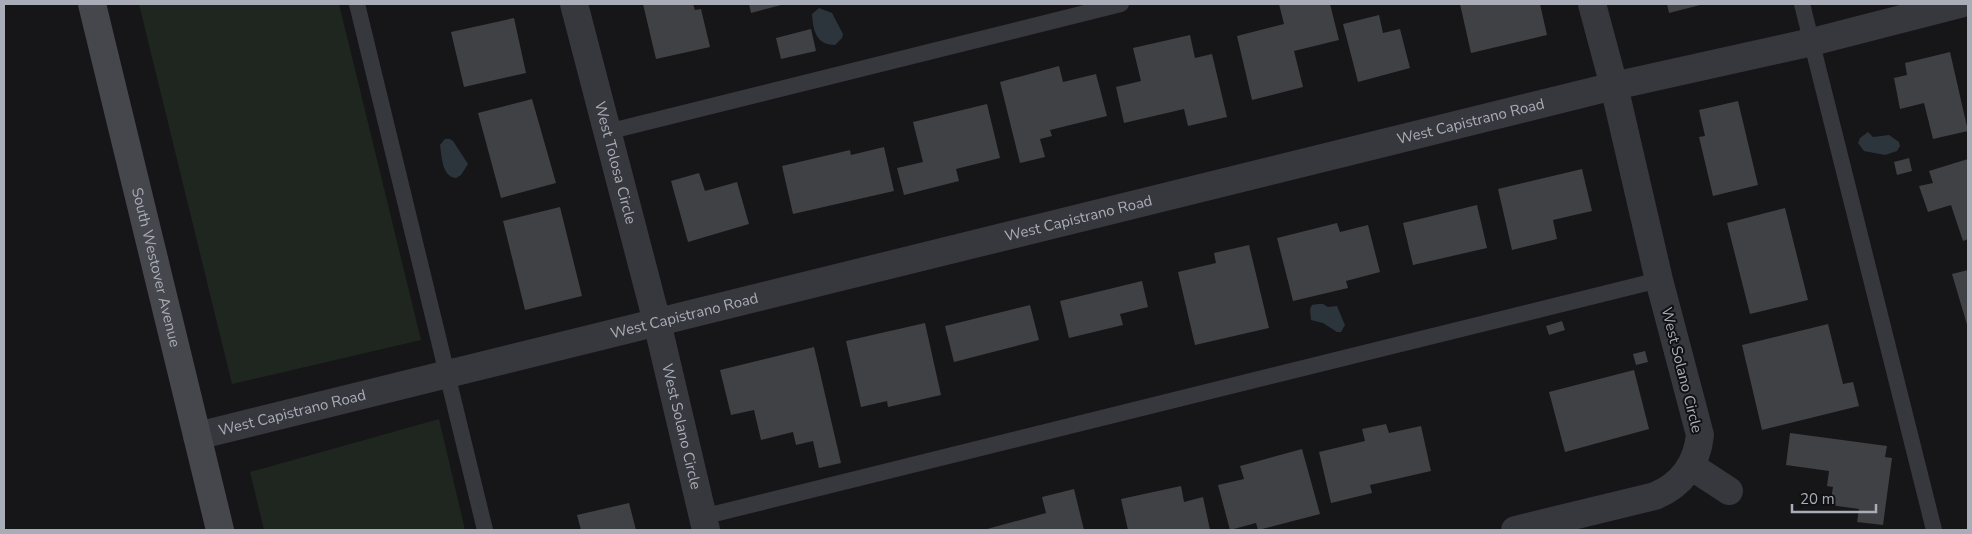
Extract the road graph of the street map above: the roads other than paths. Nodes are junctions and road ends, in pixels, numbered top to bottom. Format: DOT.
graph roads {
  1 [pos="92,4"];
  2 [pos="358,4"];
  3 [pos="574,4"];
  4 [pos="1121,4"];
  5 [pos="1592,4"];
  6 [pos="1802,4"];
  7 [pos="1960,4"];
  8 [pos="1812,42"];
  9 [pos="1614,86"];
  10 [pos="608,132"];
  11 [pos="1660,280"];
  12 [pos="657,322"];
  13 [pos="448,375"];
  14 [pos="197,436"];
  15 [pos="1691,466"];
  16 [pos="1728,492"];
  17 [pos="704,524"];
  18 [pos="220,530"];
  19 [pos="485,530"];
  20 [pos="1515,530"];
  21 [pos="1934,530"];
  1 -- 14 [label="street, South Westover Avenue"];
  2 -- 13 [label="lane"];
  3 -- 10 [label="street, West Tolosa Circle"];
  4 -- 10 [label="lane"];
  5 -- 9 [label="street"];
  6 -- 8 [label="lane"];
  7 -- 8 [label="street, West Capistrano Road"];
  8 -- 9 [label="street, West Capistrano Road"];
  8 -- 21 [label="lane"];
  9 -- 11 [label="street, West Solano Circle"];
  9 -- 12 [label="street, West Capistrano Road"];
  10 -- 12 [label="street, West Tolosa Circle"];
  11 -- 15 [label="street, West Solano Circle"];
  11 -- 17 [label="lane"];
  12 -- 13 [label="street, West Capistrano Road"];
  12 -- 17 [label="street, West Solano Circle"];
  13 -- 14 [label="street, West Capistrano Road"];
  13 -- 19 [label="lane"];
  14 -- 18 [label="street, South Westover Avenue"];
  15 -- 16 [label="street"];
  15 -- 20 [label="street, West Solano Circle"];
}
